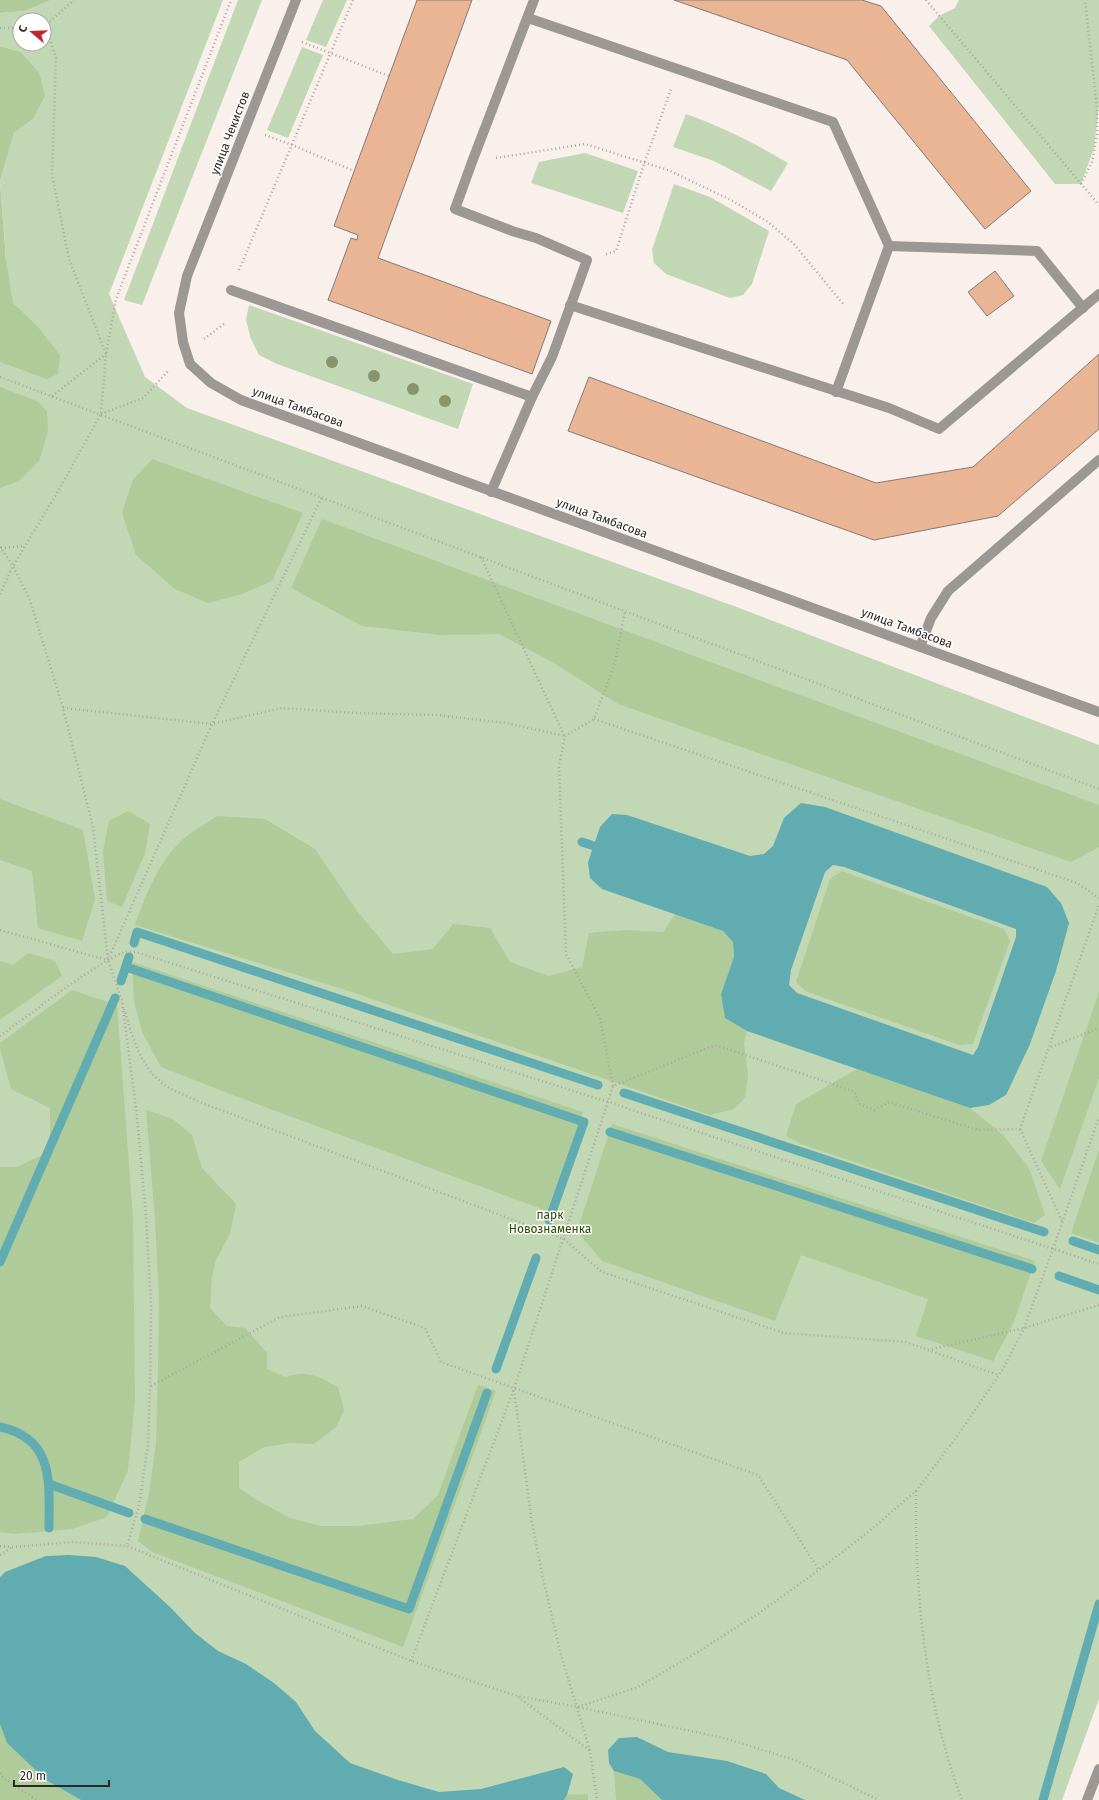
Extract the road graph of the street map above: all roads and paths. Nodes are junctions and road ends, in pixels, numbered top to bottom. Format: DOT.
graph roads {
  1 [pos="74,0"];
  2 [pos="231,0"];
  3 [pos="296,0"];
  4 [pos="353,0"];
  5 [pos="534,0"];
  6 [pos="926,0"];
  7 [pos="1085,0"];
  8 [pos="528,18"];
  9 [pos="52,20"];
  10 [pos="0,28"];
  11 [pos="12,28"];
  12 [pos="282,35"];
  13 [pos="52,47"];
  14 [pos="331,52"];
  15 [pos="678,70"];
  16 [pos="389,76"];
  17 [pos="246,128"];
  18 [pos="292,145"];
  19 [pos="472,162"];
  20 [pos="644,164"];
  21 [pos="354,171"];
  22 [pos="1081,184"];
  23 [pos="1099,205"];
  24 [pos="889,246"];
  25 [pos="587,260"];
  26 [pos="188,276"];
  27 [pos="231,290"];
  28 [pos="1099,294"];
  29 [pos="570,306"];
  30 [pos="1083,308"];
  31 [pos="225,323"];
  32 [pos="857,336"];
  33 [pos="186,352"];
  34 [pos="106,354"];
  35 [pos="0,377"];
  36 [pos="836,392"];
  37 [pos="52,396"];
  38 [pos="532,397"];
  39 [pos="101,414"];
  40 [pos="1099,460"];
  41 [pos="491,492"];
  42 [pos="322,497"];
  43 [pos="24,546"];
  44 [pos="0,548"];
  45 [pos="481,557"];
  46 [pos="13,566"];
  47 [pos="0,594"];
  48 [pos="626,611"];
  49 [pos="920,647"];
  50 [pos="63,708"];
  51 [pos="1099,712"];
  52 [pos="594,719"];
  53 [pos="212,724"];
  54 [pos="565,736"];
  55 [pos="1099,789"];
  56 [pos="1099,898"];
  57 [pos="1099,905"];
  58 [pos="0,930"];
  59 [pos="108,960"];
  60 [pos="122,1001"];
  61 [pos="1099,1028"];
  62 [pos="0,1036"];
  63 [pos="1050,1047"];
  64 [pos="614,1086"];
  65 [pos="608,1102"];
  66 [pos="1099,1117"];
  67 [pos="1020,1129"];
  68 [pos="1063,1223"];
  69 [pos="564,1239"];
  70 [pos="1053,1249"];
  71 [pos="1099,1264"];
  72 [pos="1099,1305"];
  73 [pos="1024,1328"];
  74 [pos="927,1350"];
  75 [pos="998,1375"];
  76 [pos="150,1386"];
  77 [pos="514,1389"];
  78 [pos="916,1491"];
  79 [pos="0,1546"];
  80 [pos="127,1546"];
  81 [pos="13,1547"];
  82 [pos="0,1555"];
  83 [pos="819,1570"];
  84 [pos="412,1661"];
  85 [pos="518,1696"];
  86 [pos="578,1707"];
  87 [pos="590,1752"];
  88 [pos="1099,1768"];
  89 [pos="0,1773"];
  90 [pos="37,1800"];
  91 [pos="597,1800"];
  92 [pos="879,1800"];
  93 [pos="962,1800"];
  94 [pos="1088,1800"];
  1 -- 9 [label="path"];
  2 -- 34 [label="path"];
  3 -- 12 [label="street, улица Чекистов"];
  4 -- 14 [label="path"];
  5 -- 8 [label="street"];
  6 -- 22 [label="path"];
  7 -- 22 [label="path"];
  8 -- 15 [label="street"];
  8 -- 19 [label="street"];
  10 -- 11 [label="path"];
  12 -- 14 [label="path"];
  12 -- 17 [label="street, улица Чекистов"];
  13 -- 34 [label="path"];
  14 -- 16 [label="path"];
  14 -- 18 [label="path"];
  15 -- 20 [label="path"];
  15 -- 24 [label="street"];
  17 -- 18 [label="path"];
  17 -- 26 [label="street, улица Чекистов"];
  18 -- 21 [label="path"];
  18 -- 27 [label="path"];
  19 -- 20 [label="path"];
  19 -- 25 [label="street"];
  20 -- 25 [label="path"];
  20 -- 32 [label="path"];
  22 -- 23 [label="path"];
  24 -- 30 [label="street"];
  24 -- 32 [label="street"];
  25 -- 29 [label="street"];
  26 -- 33 [label="street, улица Тамбасова"];
  27 -- 38 [label="street"];
  28 -- 30 [label="street"];
  29 -- 36 [label="street"];
  29 -- 38 [label="street"];
  30 -- 36 [label="street"];
  31 -- 33 [label="path"];
  32 -- 36 [label="street"];
  33 -- 39 [label="path"];
  33 -- 41 [label="street, улица Тамбасова"];
  34 -- 37 [label="path"];
  34 -- 39 [label="path"];
  35 -- 37 [label="path"];
  37 -- 39 [label="path"];
  38 -- 41 [label="street"];
  39 -- 42 [label="path"];
  39 -- 43 [label="path"];
  40 -- 49 [label="street"];
  41 -- 49 [label="street, улица Тамбасова"];
  42 -- 45 [label="path"];
  42 -- 53 [label="path"];
  43 -- 44 [label="path"];
  43 -- 46 [label="path"];
  44 -- 46 [label="path"];
  45 -- 48 [label="path"];
  45 -- 54 [label="path"];
  46 -- 47 [label="path"];
  46 -- 50 [label="path"];
  48 -- 52 [label="path"];
  48 -- 55 [label="path"];
  49 -- 51 [label="street, улица Тамбасова"];
  50 -- 53 [label="path"];
  50 -- 59 [label="path"];
  52 -- 54 [label="path"];
  52 -- 56 [label="path"];
  53 -- 54 [label="path"];
  53 -- 59 [label="path"];
  54 -- 64 [label="path"];
  57 -- 63 [label="path"];
  58 -- 59 [label="path"];
  59 -- 60 [label="path"];
  59 -- 62 [label="path"];
  59 -- 65 [label="path"];
  60 -- 69 [label="path"];
  60 -- 76 [label="path"];
  61 -- 63 [label="path"];
  63 -- 67 [label="path"];
  64 -- 65 [label="path"];
  64 -- 67 [label="path"];
  65 -- 69 [label="path"];
  65 -- 70 [label="path"];
  66 -- 68 [label="path"];
  67 -- 68 [label="path"];
  68 -- 70 [label="path"];
  69 -- 74 [label="path"];
  69 -- 77 [label="path"];
  70 -- 71 [label="path"];
  70 -- 73 [label="path"];
  72 -- 73 [label="path"];
  73 -- 74 [label="path"];
  73 -- 75 [label="path"];
  74 -- 75 [label="path"];
  75 -- 78 [label="path"];
  76 -- 77 [label="path"];
  76 -- 80 [label="path"];
  77 -- 83 [label="path"];
  77 -- 84 [label="path"];
  77 -- 86 [label="path"];
  78 -- 83 [label="path"];
  78 -- 93 [label="path"];
  79 -- 81 [label="path"];
  80 -- 81 [label="path"];
  80 -- 84 [label="path"];
  81 -- 82 [label="path"];
  83 -- 86 [label="path"];
  84 -- 85 [label="path"];
  85 -- 86 [label="path"];
  85 -- 87 [label="path"];
  86 -- 87 [label="path"];
  86 -- 92 [label="path"];
  87 -- 91 [label="path"];
  88 -- 94 [label="street"];
  89 -- 90 [label="path"];
}
